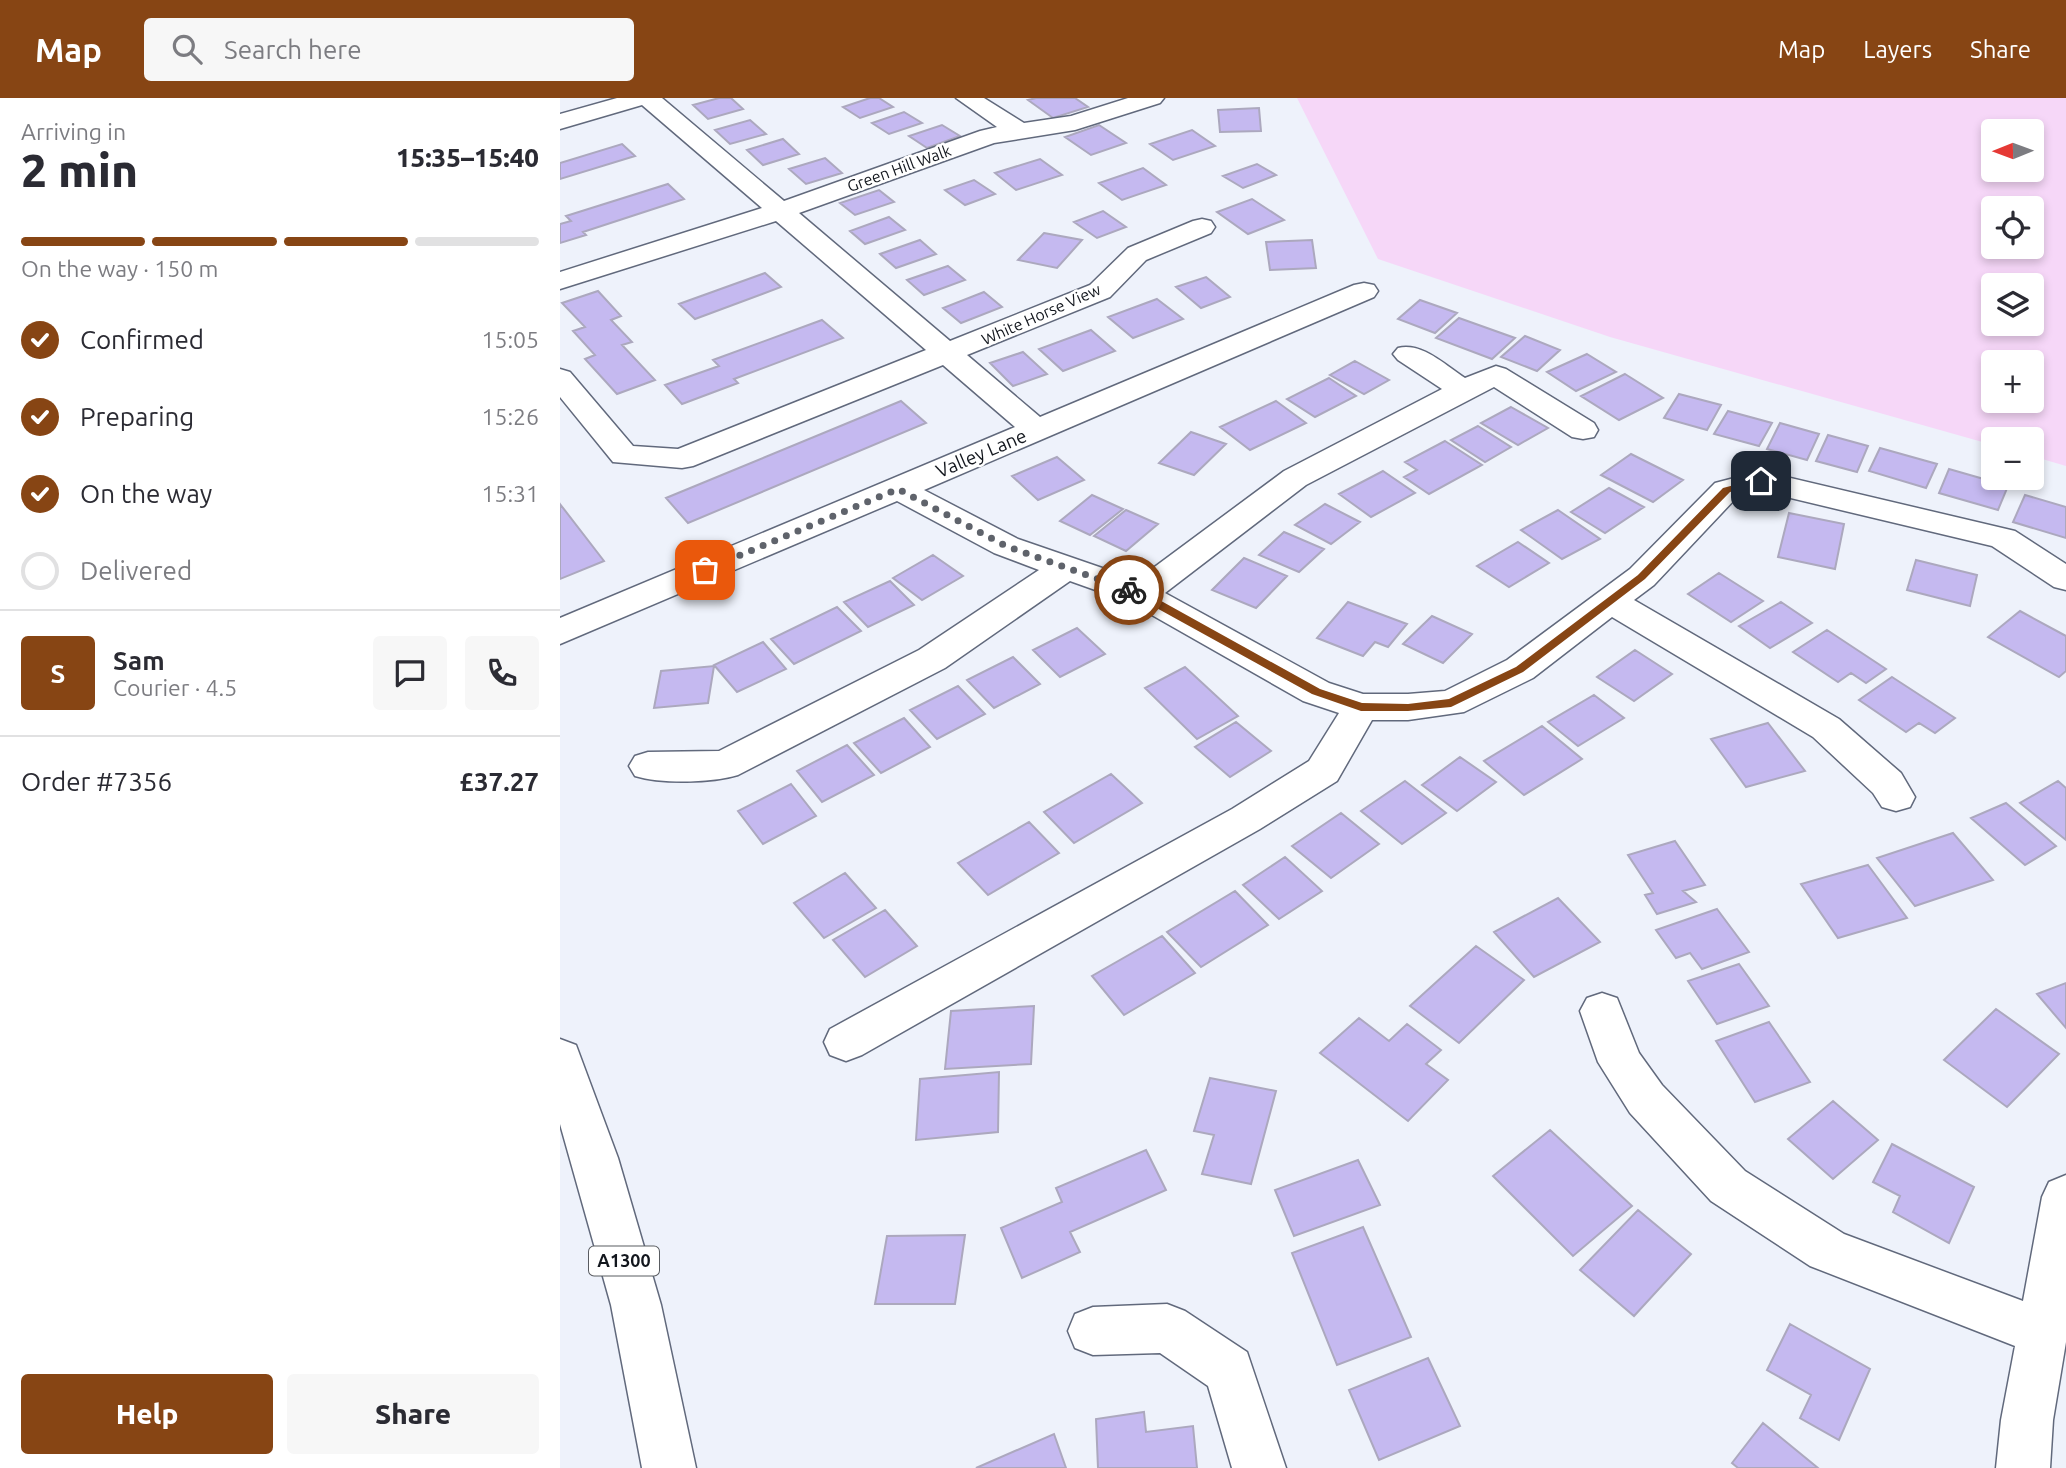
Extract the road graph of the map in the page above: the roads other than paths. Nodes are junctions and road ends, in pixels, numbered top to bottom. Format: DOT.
graph roads {
  1 [pos="642,98"];
  2 [pos="648,98"];
  3 [pos="968,98"];
  4 [pos="1152,98"];
  5 [pos="560,122"];
  6 [pos="1019,131"];
  7 [pos="780,211"];
  8 [pos="1202,227"];
  9 [pos="560,281"];
  10 [pos="1364,291"];
  11 [pos="948,354"];
  12 [pos="1408,354"];
  13 [pos="560,378"];
  14 [pos="1463,390"];
  15 [pos="1037,430"];
  16 [pos="1583,430"];
  17 [pos="898,489"];
  18 [pos="1065,568"];
  19 [pos="2066,579"];
  20 [pos="1141,594"];
  21 [pos="1610,601"];
  22 [pos="560,632"];
  23 [pos="1361,707"];
  24 [pos="649,766"];
  25 [pos="1896,797"];
  26 [pos="1602,1011"];
  27 [pos="846,1042"];
  28 [pos="560,1058"];
  29 [pos="2066,1197"];
  30 [pos="1093,1331"];
  31 [pos="2042,1332"];
  32 [pos="668,1468"];
  33 [pos="1259,1468"];
  34 [pos="2023,1468"];
  1 -- 5 [label="street"];
  2 -- 7 [label="street"];
  3 -- 6 [label="street"];
  4 -- 6 [label="street, Green Hill Walk"];
  6 -- 7 [label="street, Green Hill Walk"];
  7 -- 9 [label="street, Green Hill Walk"];
  7 -- 11 [label="street"];
  8 -- 11 [label="street, White Horse View"];
  10 -- 15 [label="street, Valley Lane"];
  11 -- 13 [label="street, White Horse View"];
  11 -- 15 [label="street"];
  12 -- 14 [label="street"];
  14 -- 16 [label="street"];
  14 -- 20 [label="street"];
  15 -- 17 [label="street, Valley Lane"];
  17 -- 18 [label="street"];
  17 -- 22 [label="street, Valley Lane"];
  18 -- 20 [label="street"];
  18 -- 24 [label="street"];
  19 -- 21 [label="street"];
  20 -- 23 [label="street"];
  21 -- 23 [label="street"];
  21 -- 25 [label="street"];
  23 -- 27 [label="street"];
  26 -- 31 [label="street"];
  28 -- 32 [label="street, A1300"];
  29 -- 31 [label="street"];
  30 -- 33 [label="street"];
  31 -- 34 [label="street"];
}
